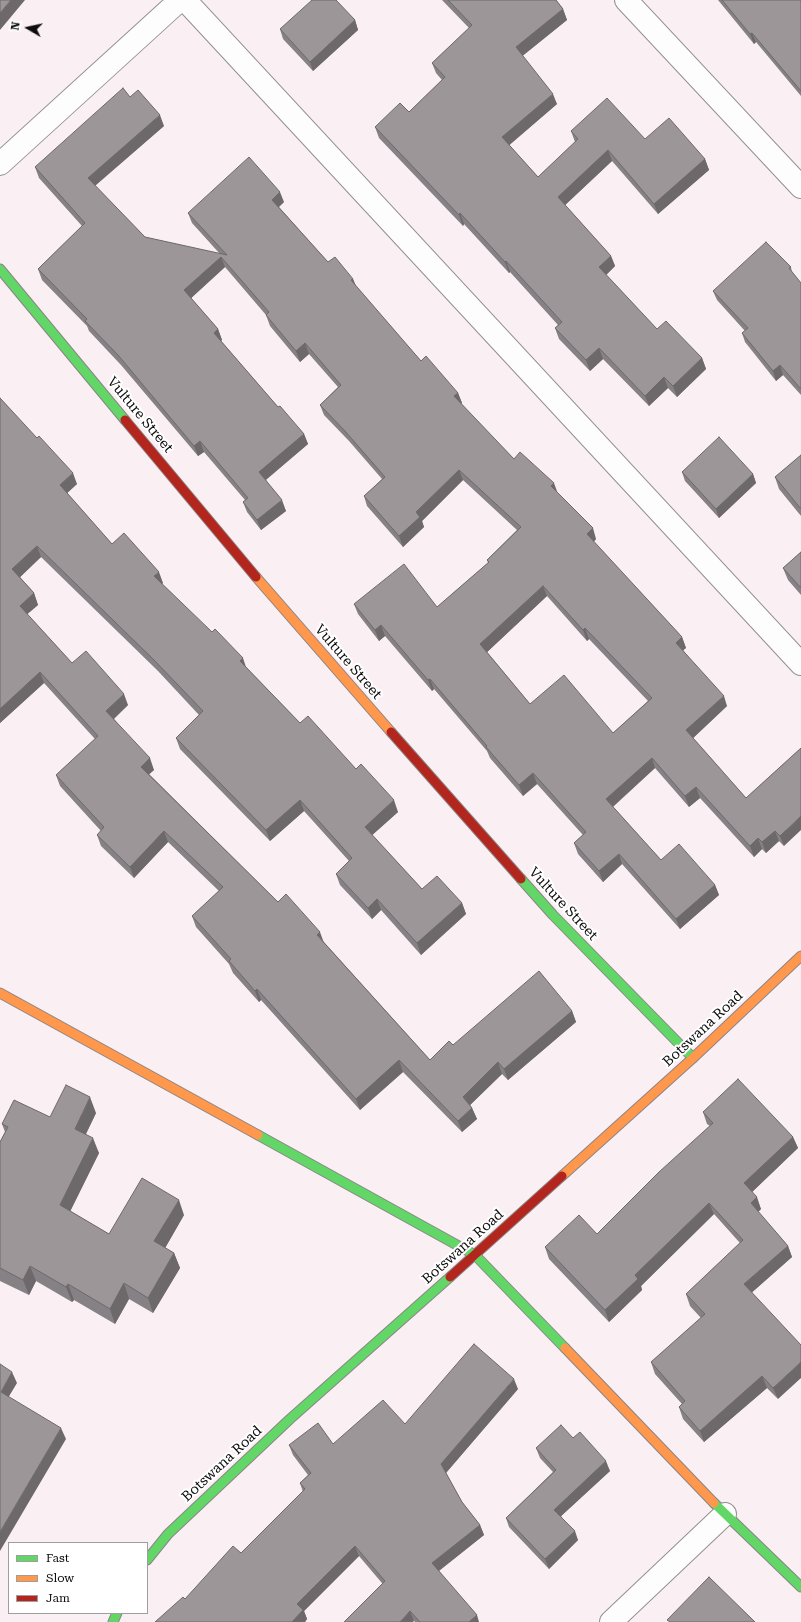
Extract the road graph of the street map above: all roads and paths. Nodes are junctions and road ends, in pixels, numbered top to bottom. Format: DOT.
graph roads {
  1 [pos="180,0"];
  2 [pos="185,0"];
  3 [pos="626,0"];
  4 [pos="0,164"];
  5 [pos="801,187"];
  6 [pos="0,269"];
  7 [pos="801,664"];
  8 [pos="801,956"];
  9 [pos="0,993"];
  10 [pos="693,1058"];
  11 [pos="475,1255"];
  12 [pos="725,1514"];
  13 [pos="148,1559"];
  14 [pos="801,1587"];
  15 [pos="611,1622"];
  1 -- 4 [label="street"];
  2 -- 7 [label="street"];
  3 -- 5 [label="street"];
  6 -- 10 [label="street, Vulture Street"];
  8 -- 10 [label="street, Botswana Road"];
  9 -- 11 [label="street"];
  10 -- 11 [label="street, Botswana Road"];
  11 -- 12 [label="street"];
  11 -- 13 [label="street, Botswana Road"];
  12 -- 14 [label="street"];
  12 -- 15 [label="street"];
}
